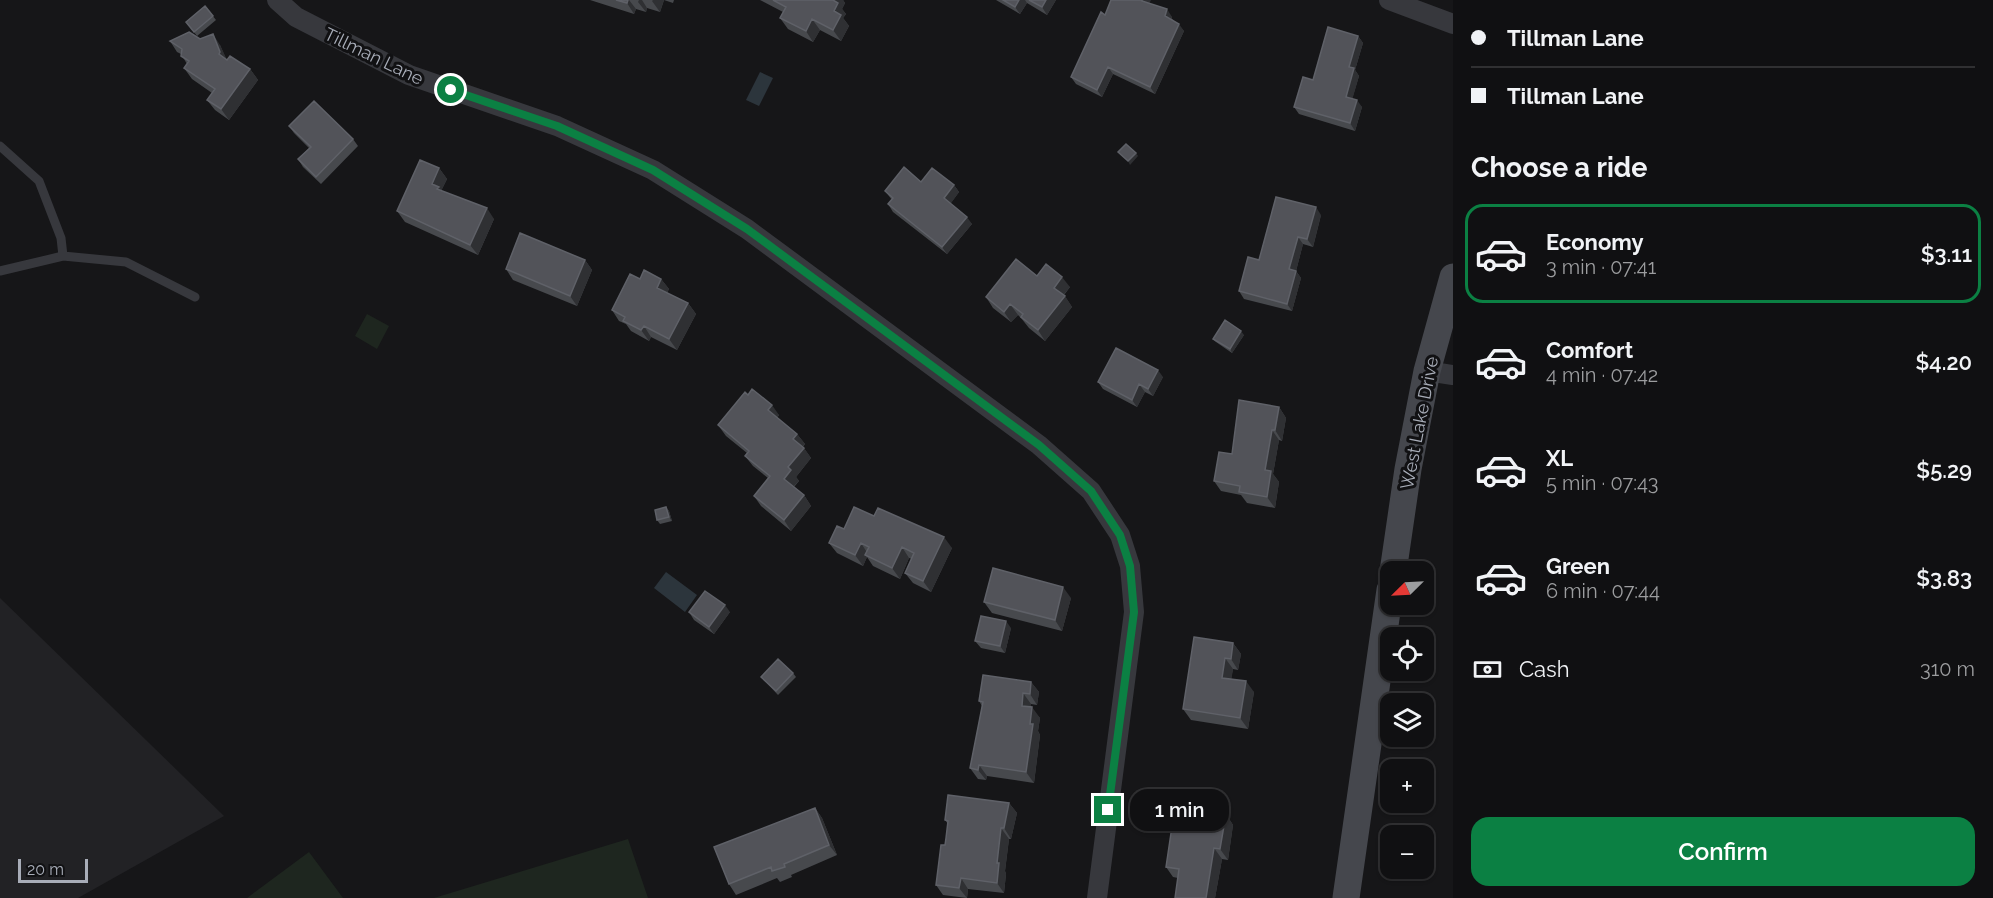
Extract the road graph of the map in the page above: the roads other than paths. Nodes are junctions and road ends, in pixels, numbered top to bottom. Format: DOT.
graph roads {
  1 [pos="277,0"];
  2 [pos="1389,0"];
  3 [pos="1453,24"];
  4 [pos="0,146"];
  5 [pos="63,256"];
  6 [pos="0,271"];
  7 [pos="1453,277"];
  8 [pos="195,297"];
  9 [pos="1440,373"];
  10 [pos="1395,561"];
  11 [pos="1387,615"];
  12 [pos="1097,898"];
  13 [pos="1347,898"];
  1 -- 12 [label="street, Tillman Lane"];
  2 -- 3 [label="street"];
  4 -- 5 [label="lane"];
  5 -- 6 [label="lane"];
  5 -- 8 [label="lane"];
  7 -- 9 [label="main road, West Lake Drive"];
  9 -- 10 [label="main road, West Lake Drive"];
  11 -- 13 [label="main road"];
}
